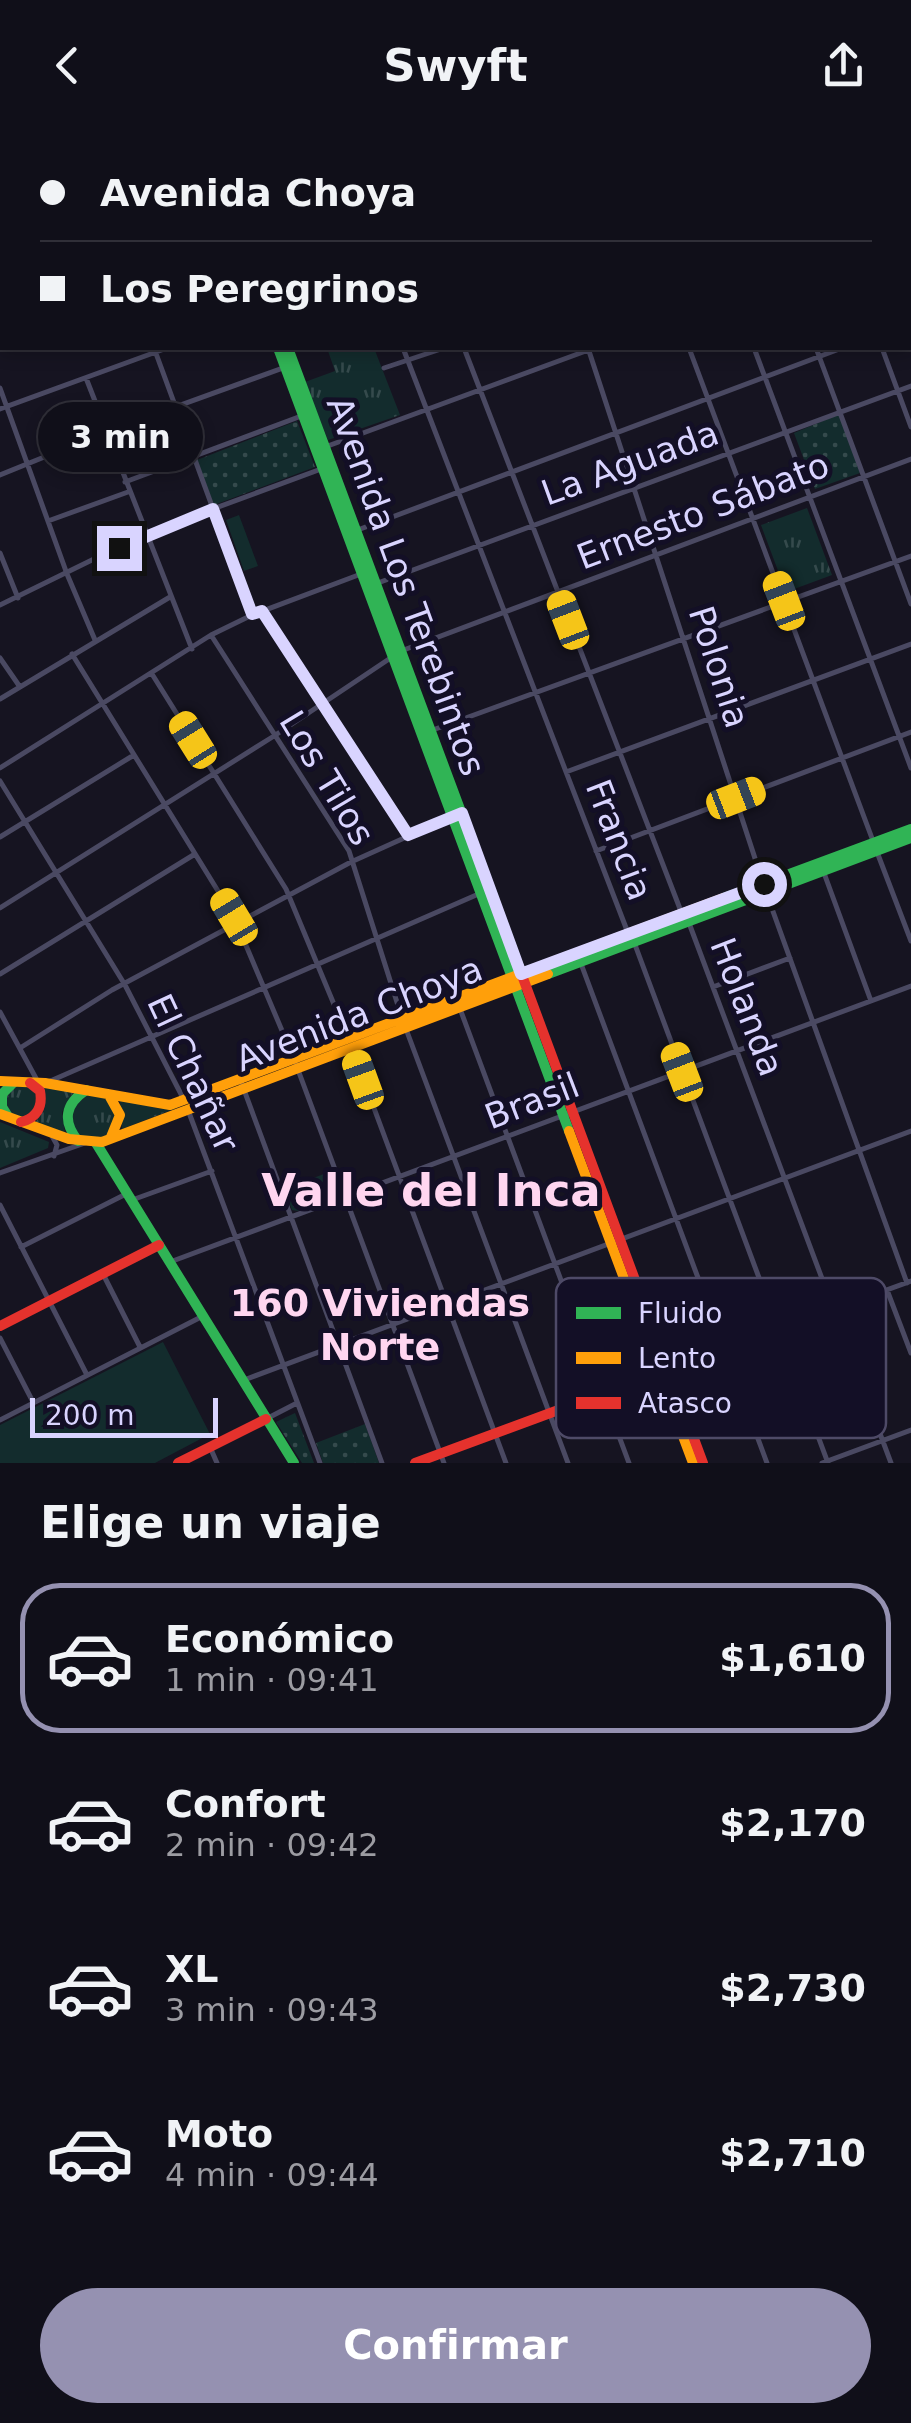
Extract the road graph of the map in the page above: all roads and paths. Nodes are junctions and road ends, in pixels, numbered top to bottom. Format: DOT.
graph roads {
  1 [pos="155,350"];
  2 [pos="279,350"];
  3 [pos="288,350"];
  4 [pos="404,350"];
  5 [pos="438,350"];
  6 [pos="465,350"];
  7 [pos="585,350"];
  8 [pos="591,350"];
  9 [pos="690,350"];
  10 [pos="755,350"];
  11 [pos="817,350"];
  12 [pos="836,350"];
  13 [pos="883,350"];
  14 [pos="819,356"];
  15 [pos="408,360"];
  16 [pos="290,366"];
  17 [pos="384,368"];
  18 [pos="765,377"];
  19 [pos="86,378"];
  20 [pos="911,386"];
  21 [pos="0,388"];
  22 [pos="480,390"];
  23 [pos="898,391"];
  24 [pos="708,398"];
  25 [pos="175,406"];
  26 [pos="3,408"];
  27 [pos="426,410"];
  28 [pos="841,410"];
  29 [pos="308,414"];
  30 [pos="911,426"];
  31 [pos="106,432"];
  32 [pos="616,432"];
  33 [pos="785,432"];
  34 [pos="325,447"];
  35 [pos="728,453"];
  36 [pos="194,458"];
  37 [pos="911,459"];
  38 [pos="28,465"];
  39 [pos="327,466"];
  40 [pos="512,472"];
  41 [pos="0,475"];
  42 [pos="865,476"];
  43 [pos="125,482"];
  44 [pos="634,488"];
  45 [pos="128,492"];
  46 [pos="457,492"];
  47 [pos="810,498"];
  48 [pos="213,509"];
  49 [pos="754,520"];
  50 [pos="48,521"];
  51 [pos="532,526"];
  52 [pos="352,532"];
  53 [pos="145,534"];
  54 [pos="478,546"];
  55 [pos="0,552"];
  56 [pos="656,556"];
  57 [pos="911,556"];
  58 [pos="894,562"];
  59 [pos="367,572"];
  60 [pos="67,574"];
  61 [pos="841,580"];
  62 [pos="371,585"];
  63 [pos="558,593"];
  64 [pos="170,597"];
  65 [pos="18,598"];
  66 [pos="784,601"];
  67 [pos="911,604"];
  68 [pos="0,606"];
  69 [pos="262,611"];
  70 [pos="504,613"];
  71 [pos="252,614"];
  72 [pos="211,634"];
  73 [pos="684,638"];
  74 [pos="95,640"];
  75 [pos="911,644"];
  76 [pos="192,649"];
  77 [pos="72,654"];
  78 [pos="397,654"];
  79 [pos="0,658"];
  80 [pos="870,659"];
  81 [pos="588,673"];
  82 [pos="152,674"];
  83 [pos="813,680"];
  84 [pos="20,686"];
  85 [pos="535,693"];
  86 [pos="0,699"];
  87 [pos="103,704"];
  88 [pos="322,704"];
  89 [pos="710,718"];
  90 [pos="911,732"];
  91 [pos="426,733"];
  92 [pos="274,736"];
  93 [pos="899,736"];
  94 [pos="619,752"];
  95 [pos="134,755"];
  96 [pos="842,758"];
  97 [pos="0,768"];
  98 [pos="911,768"];
  99 [pos="566,772"];
  100 [pos="214,773"];
  101 [pos="0,781"];
  102 [pos="736,798"];
  103 [pos="164,803"];
  104 [pos="457,815"];
  105 [pos="25,822"];
  106 [pos="911,829"];
  107 [pos="650,830"];
  108 [pos="408,835"];
  109 [pos="0,837"];
  110 [pos="911,838"];
  111 [pos="876,846"];
  112 [pos="596,850"];
  113 [pos="195,854"];
  114 [pos="351,862"];
  115 [pos="823,870"];
  116 [pos="55,871"];
  117 [pos="765,888"];
  118 [pos="485,891"];
  119 [pos="290,896"];
  120 [pos="0,908"];
  121 [pos="685,917"];
  122 [pos="86,921"];
  123 [pos="236,924"];
  124 [pos="631,937"];
  125 [pos="374,938"];
  126 [pos="911,942"];
  127 [pos="790,958"];
  128 [pos="580,961"];
  129 [pos="317,964"];
  130 [pos="0,974"];
  131 [pos="518,979"];
  132 [pos="124,985"];
  133 [pos="911,986"];
  134 [pos="713,987"];
  135 [pos="263,988"];
  136 [pos="871,1001"];
  137 [pos="458,1002"];
  138 [pos="0,1012"];
  139 [pos="403,1022"];
  140 [pos="813,1022"];
  141 [pos="151,1036"];
  142 [pos="349,1043"];
  143 [pos="20,1048"];
  144 [pos="737,1051"];
  145 [pos="295,1063"];
  146 [pos="682,1072"];
  147 [pos="0,1081"];
  148 [pos="32,1082"];
  149 [pos="241,1083"];
  150 [pos="86,1090"];
  151 [pos="629,1092"];
  152 [pos="107,1094"];
  153 [pos="186,1104"];
  154 [pos="568,1114"];
  155 [pos="10,1118"];
  156 [pos="911,1130"];
  157 [pos="50,1133"];
  158 [pos="508,1137"];
  159 [pos="92,1142"];
  160 [pos="859,1150"];
  161 [pos="54,1156"];
  162 [pos="454,1157"];
  163 [pos="212,1172"];
  164 [pos="0,1173"];
  165 [pos="398,1178"];
  166 [pos="784,1178"];
  167 [pos="129,1196"];
  168 [pos="345,1198"];
  169 [pos="730,1198"];
  170 [pos="0,1205"];
  171 [pos="291,1218"];
  172 [pos="676,1218"];
  173 [pos="237,1238"];
  174 [pos="615,1240"];
  175 [pos="159,1245"];
  176 [pos="21,1246"];
  177 [pos="170,1262"];
  178 [pos="554,1263"];
  179 [pos="103,1274"];
  180 [pos="559,1278"];
  181 [pos="629,1278"];
  182 [pos="698,1278"];
  183 [pos="759,1278"];
  184 [pos="822,1278"];
  185 [pos="909,1282"];
  186 [pos="500,1283"];
  187 [pos="887,1290"];
  188 [pos="49,1301"];
  189 [pos="446,1304"];
  190 [pos="203,1316"];
  191 [pos="392,1324"];
  192 [pos="0,1326"];
  193 [pos="0,1338"];
  194 [pos="338,1344"];
  195 [pos="141,1348"];
  196 [pos="911,1353"];
  197 [pos="283,1364"];
  198 [pos="87,1375"];
  199 [pos="243,1380"];
  200 [pos="33,1402"];
  201 [pos="298,1403"];
  202 [pos="556,1410"];
  203 [pos="549,1413"];
  204 [pos="266,1418"];
  205 [pos="0,1420"];
  206 [pos="911,1430"];
  207 [pos="556,1431"];
  208 [pos="494,1433"];
  209 [pos="558,1438"];
  210 [pos="619,1438"];
  211 [pos="685,1438"];
  212 [pos="692,1438"];
  213 [pos="758,1438"];
  214 [pos="817,1438"];
  215 [pos="881,1438"];
  216 [pos="882,1441"];
  217 [pos="210,1447"];
  218 [pos="442,1458"];
  219 [pos="826,1462"];
  220 [pos="178,1463"];
  221 [pos="218,1463"];
  222 [pos="294,1463"];
  223 [pos="320,1463"];
  224 [pos="382,1463"];
  225 [pos="415,1463"];
  226 [pos="506,1463"];
  227 [pos="568,1463"];
  228 [pos="628,1463"];
  229 [pos="693,1463"];
  230 [pos="703,1463"];
  231 [pos="767,1463"];
  232 [pos="891,1463"];
  1 -- 19 [label="street"];
  1 -- 25 [label="street"];
  2 -- 16 [label="main road, Avenida Los Terebintos"];
  3 -- 16 [label="main road, Avenida Los Terebintos"];
  4 -- 15 [label="street, Francia"];
  5 -- 15 [label="street"];
  6 -- 22 [label="street, Holanda"];
  7 -- 22 [label="street"];
  8 -- 32 [label="street, Polonia"];
  9 -- 24 [label="street"];
  10 -- 18 [label="street"];
  11 -- 14 [label="street"];
  12 -- 14 [label="street"];
  13 -- 23 [label="street"];
  14 -- 18 [label="street"];
  14 -- 28 [label="street"];
  15 -- 17 [label="street"];
  15 -- 27 [label="street, Francia"];
  16 -- 25 [label="street"];
  16 -- 29 [label="main road, Avenida Los Terebintos"];
  18 -- 24 [label="street"];
  18 -- 33 [label="street"];
  19 -- 26 [label="street"];
  19 -- 31 [label="street"];
  20 -- 23 [label="street, La Aguada"];
  21 -- 26 [label="street"];
  22 -- 27 [label="street"];
  22 -- 40 [label="street, Holanda"];
  23 -- 28 [label="street, La Aguada"];
  23 -- 30 [label="street"];
  24 -- 32 [label="street"];
  24 -- 35 [label="street"];
  25 -- 31 [label="street"];
  25 -- 36 [label="street"];
  26 -- 38 [label="street"];
  27 -- 34 [label="street"];
  27 -- 46 [label="street, Francia"];
  28 -- 33 [label="street, La Aguada"];
  28 -- 42 [label="street"];
  29 -- 34 [label="main road, Avenida Los Terebintos"];
  29 -- 36 [label="street"];
  29 -- 39 [label="main road, Avenida Los Terebintos"];
  31 -- 38 [label="street"];
  31 -- 43 [label="street"];
  32 -- 40 [label="street"];
  32 -- 44 [label="street, Polonia"];
  33 -- 35 [label="street, La Aguada"];
  33 -- 47 [label="street"];
  34 -- 39 [label="main road, Avenida Los Terebintos"];
  35 -- 44 [label="street, La Aguada"];
  35 -- 49 [label="street"];
  36 -- 43 [label="street"];
  36 -- 48 [label="street"];
  37 -- 42 [label="street, Ernesto Sábato"];
  38 -- 41 [label="street"];
  38 -- 50 [label="street"];
  39 -- 48 [label="street"];
  39 -- 52 [label="main road, Avenida Los Terebintos"];
  40 -- 46 [label="street"];
  40 -- 51 [label="street, Holanda"];
  42 -- 47 [label="street, Ernesto Sábato"];
  42 -- 58 [label="street"];
  43 -- 45 [label="street"];
  44 -- 51 [label="street, La Aguada"];
  44 -- 56 [label="street, Polonia"];
  45 -- 50 [label="street"];
  45 -- 53 [label="street"];
  46 -- 52 [label="street"];
  46 -- 54 [label="street, Francia"];
  47 -- 49 [label="street, Ernesto Sábato"];
  47 -- 61 [label="street"];
  48 -- 53 [label="street"];
  48 -- 71 [label="street"];
  49 -- 56 [label="street, Ernesto Sábato"];
  49 -- 66 [label="street"];
  50 -- 60 [label="street"];
  51 -- 54 [label="street, La Aguada"];
  51 -- 63 [label="street, Holanda"];
  52 -- 59 [label="main road, Avenida Los Terebintos"];
  53 -- 60 [label="street"];
  53 -- 64 [label="street"];
  54 -- 62 [label="street, La Aguada"];
  54 -- 70 [label="street, Francia"];
  55 -- 65 [label="street"];
  56 -- 63 [label="street, Ernesto Sábato"];
  56 -- 73 [label="street, Polonia"];
  57 -- 58 [label="street"];
  58 -- 61 [label="street"];
  58 -- 67 [label="street"];
  59 -- 62 [label="main road, Avenida Los Terebintos"];
  59 -- 69 [label="street"];
  60 -- 65 [label="street"];
  60 -- 74 [label="street"];
  61 -- 66 [label="street"];
  61 -- 80 [label="street"];
  62 -- 78 [label="main road, Avenida Los Terebintos"];
  63 -- 70 [label="street, Ernesto Sábato"];
  63 -- 81 [label="street, Holanda"];
  64 -- 74 [label="street"];
  64 -- 76 [label="street"];
  65 -- 68 [label="street"];
  66 -- 73 [label="street"];
  66 -- 83 [label="street"];
  69 -- 71 [label="street"];
  69 -- 88 [label="street"];
  70 -- 78 [label="street, Ernesto Sábato"];
  70 -- 85 [label="street, Francia"];
  71 -- 72 [label="street"];
  72 -- 76 [label="street"];
  72 -- 92 [label="street, Los Tilos"];
  73 -- 81 [label="street"];
  73 -- 89 [label="street, Polonia"];
  74 -- 77 [label="street"];
  75 -- 80 [label="street"];
  76 -- 82 [label="street"];
  77 -- 84 [label="street"];
  77 -- 87 [label="street"];
  78 -- 88 [label="street, Ernesto Sábato"];
  78 -- 91 [label="main road, Avenida Los Terebintos"];
  79 -- 84 [label="street"];
  80 -- 83 [label="street"];
  80 -- 93 [label="street"];
  81 -- 85 [label="street"];
  81 -- 94 [label="street, Holanda"];
  82 -- 87 [label="street"];
  82 -- 100 [label="street"];
  83 -- 89 [label="street"];
  83 -- 96 [label="street"];
  84 -- 86 [label="street"];
  85 -- 91 [label="street"];
  85 -- 99 [label="street, Francia"];
  87 -- 95 [label="street"];
  87 -- 97 [label="street"];
  88 -- 92 [label="street, Ernesto Sábato"];
  88 -- 108 [label="street"];
  89 -- 94 [label="street"];
  89 -- 102 [label="street, Polonia"];
  90 -- 93 [label="street"];
  91 -- 104 [label="main road, Avenida Los Terebintos"];
  92 -- 100 [label="street, Ernesto Sábato"];
  92 -- 114 [label="street, Los Tilos"];
  93 -- 96 [label="street"];
  93 -- 98 [label="street"];
  94 -- 99 [label="street"];
  94 -- 107 [label="street, Holanda"];
  95 -- 103 [label="street"];
  95 -- 105 [label="street"];
  96 -- 102 [label="street"];
  96 -- 111 [label="street"];
  99 -- 112 [label="street, Francia"];
  100 -- 103 [label="street, Ernesto Sábato"];
  100 -- 119 [label="street"];
  101 -- 105 [label="street, El Chañar"];
  102 -- 107 [label="street"];
  102 -- 117 [label="street, Polonia"];
  103 -- 113 [label="street"];
  103 -- 116 [label="street, Ernesto Sábato"];
  104 -- 108 [label="street"];
  104 -- 118 [label="main road, Avenida Los Terebintos"];
  105 -- 109 [label="street"];
  105 -- 116 [label="street, El Chañar"];
  106 -- 111 [label="main road, Avenida Choya"];
  107 -- 112 [label="street"];
  107 -- 121 [label="street, Holanda"];
  108 -- 114 [label="street"];
  110 -- 111 [label="main road, Avenida Choya"];
  111 -- 115 [label="main road, Avenida Choya"];
  111 -- 117 [label="main road, Avenida Choya"];
  111 -- 126 [label="street"];
  112 -- 124 [label="street, Francia"];
  113 -- 122 [label="street"];
  113 -- 123 [label="street"];
  114 -- 119 [label="street"];
  114 -- 125 [label="street, Los Tilos"];
  115 -- 117 [label="main road, Avenida Choya"];
  115 -- 136 [label="street"];
  116 -- 120 [label="street, Ernesto Sábato"];
  116 -- 122 [label="street, El Chañar"];
  117 -- 121 [label="main road, Avenida Choya"];
  117 -- 127 [label="street, Polonia"];
  118 -- 125 [label="street"];
  118 -- 131 [label="main road, Avenida Los Terebintos"];
  119 -- 123 [label="street"];
  119 -- 129 [label="street"];
  121 -- 124 [label="main road, Avenida Choya"];
  121 -- 134 [label="street, Holanda"];
  122 -- 130 [label="street"];
  122 -- 132 [label="street, El Chañar"];
  123 -- 132 [label="street"];
  123 -- 135 [label="street"];
  124 -- 128 [label="main road, Avenida Choya"];
  124 -- 131 [label="main road, Avenida Choya"];
  124 -- 146 [label="street, Francia"];
  125 -- 129 [label="street"];
  125 -- 139 [label="street, Los Tilos"];
  127 -- 134 [label="street"];
  127 -- 140 [label="street, Polonia"];
  128 -- 131 [label="main road, Avenida Choya"];
  128 -- 151 [label="street"];
  129 -- 135 [label="street"];
  129 -- 142 [label="street"];
  131 -- 137 [label="main road, Avenida Choya"];
  131 -- 154 [label="main road, Avenida Los Terebintos"];
  132 -- 141 [label="street, El Chañar"];
  132 -- 143 [label="street"];
  133 -- 136 [label="street, Brasil"];
  134 -- 144 [label="street, Holanda"];
  135 -- 141 [label="street"];
  135 -- 145 [label="street"];
  136 -- 140 [label="street, Brasil"];
  137 -- 139 [label="main road, Avenida Choya"];
  137 -- 158 [label="street"];
  138 -- 143 [label="street"];
  139 -- 142 [label="main road, Avenida Choya"];
  139 -- 162 [label="street, Los Tilos"];
  140 -- 144 [label="street, Brasil"];
  140 -- 160 [label="street, Polonia"];
  141 -- 148 [label="street"];
  141 -- 153 [label="street, El Chañar"];
  142 -- 145 [label="main road, Avenida Choya"];
  142 -- 165 [label="street"];
  143 -- 148 [label="street"];
  144 -- 146 [label="street, Brasil"];
  144 -- 166 [label="street, Holanda"];
  145 -- 149 [label="main road, Avenida Choya"];
  145 -- 168 [label="street"];
  146 -- 151 [label="street, Brasil"];
  146 -- 169 [label="street, Francia"];
  147 -- 148 [label="main road"];
  148 -- 150 [label="main road"];
  148 -- 155 [label="main road"];
  148 -- 155 [label="main road"];
  149 -- 153 [label="main road, Avenida Choya"];
  149 -- 171 [label="street"];
  150 -- 152 [label="main road"];
  150 -- 159 [label="main road"];
  151 -- 154 [label="street, Brasil"];
  151 -- 172 [label="street"];
  152 -- 153 [label="main road, Avenida Choya"];
  152 -- 159 [label="main road"];
  153 -- 159 [label="main road, Avenida Choya"];
  153 -- 163 [label="street, El Chañar"];
  154 -- 158 [label="street, Brasil"];
  154 -- 174 [label="main road, Avenida Los Terebintos"];
  155 -- 157 [label="main road"];
  156 -- 160 [label="street"];
  157 -- 159 [label="main road"];
  157 -- 161 [label="street"];
  158 -- 162 [label="street, Brasil"];
  158 -- 178 [label="street"];
  159 -- 161 [label="street"];
  159 -- 167 [label="main road"];
  160 -- 166 [label="street"];
  160 -- 185 [label="street, Polonia"];
  161 -- 164 [label="street"];
  162 -- 165 [label="street, Brasil"];
  162 -- 186 [label="street, Los Tilos"];
  163 -- 167 [label="street"];
  163 -- 173 [label="street, El Chañar"];
  165 -- 168 [label="street, Brasil"];
  165 -- 189 [label="street"];
  166 -- 169 [label="street"];
  166 -- 184 [label="street, Holanda"];
  167 -- 175 [label="main road"];
  167 -- 176 [label="street"];
  168 -- 171 [label="street, Brasil"];
  168 -- 191 [label="street"];
  169 -- 172 [label="street"];
  169 -- 183 [label="street, Francia"];
  170 -- 176 [label="street"];
  171 -- 173 [label="street, Brasil"];
  171 -- 194 [label="street"];
  172 -- 174 [label="street"];
  172 -- 182 [label="street"];
  173 -- 177 [label="street, Brasil"];
  173 -- 197 [label="street, El Chañar"];
  174 -- 178 [label="street"];
  174 -- 181 [label="main road, Avenida Los Terebintos"];
  175 -- 177 [label="main road"];
  175 -- 179 [label="main road"];
  176 -- 188 [label="street"];
  177 -- 190 [label="main road"];
  178 -- 180 [label="street"];
  178 -- 186 [label="street"];
  179 -- 188 [label="main road"];
  179 -- 195 [label="street"];
  185 -- 187 [label="street"];
  186 -- 189 [label="street"];
  186 -- 203 [label="street, Los Tilos"];
  187 -- 196 [label="street"];
  188 -- 192 [label="main road"];
  188 -- 198 [label="street"];
  189 -- 191 [label="street"];
  189 -- 208 [label="street"];
  190 -- 195 [label="street"];
  190 -- 199 [label="main road"];
  191 -- 194 [label="street"];
  191 -- 218 [label="street"];
  193 -- 200 [label="street"];
  194 -- 197 [label="street"];
  194 -- 224 [label="street"];
  195 -- 198 [label="street"];
  197 -- 199 [label="street"];
  197 -- 201 [label="street, El Chañar"];
  198 -- 200 [label="street"];
  199 -- 204 [label="main road"];
  200 -- 205 [label="street"];
  201 -- 204 [label="street"];
  201 -- 223 [label="street, El Chañar"];
  202 -- 203 [label="main road"];
  203 -- 207 [label="street, Los Tilos"];
  203 -- 208 [label="main road"];
  204 -- 217 [label="main road"];
  204 -- 222 [label="main road"];
  206 -- 216 [label="street"];
  208 -- 218 [label="main road"];
  208 -- 226 [label="street"];
  209 -- 227 [label="street, Los Tilos"];
  210 -- 228 [label="street"];
  211 -- 229 [label="main road, Avenida Los Terebintos"];
  212 -- 230 [label="main road, Avenida Los Terebintos"];
  213 -- 231 [label="street"];
  214 -- 219 [label="street, Francia"];
  215 -- 216 [label="street, Holanda"];
  216 -- 219 [label="street"];
  216 -- 232 [label="street, Holanda"];
  217 -- 220 [label="main road"];
  217 -- 221 [label="street"];
  218 -- 225 [label="main road"];
}
